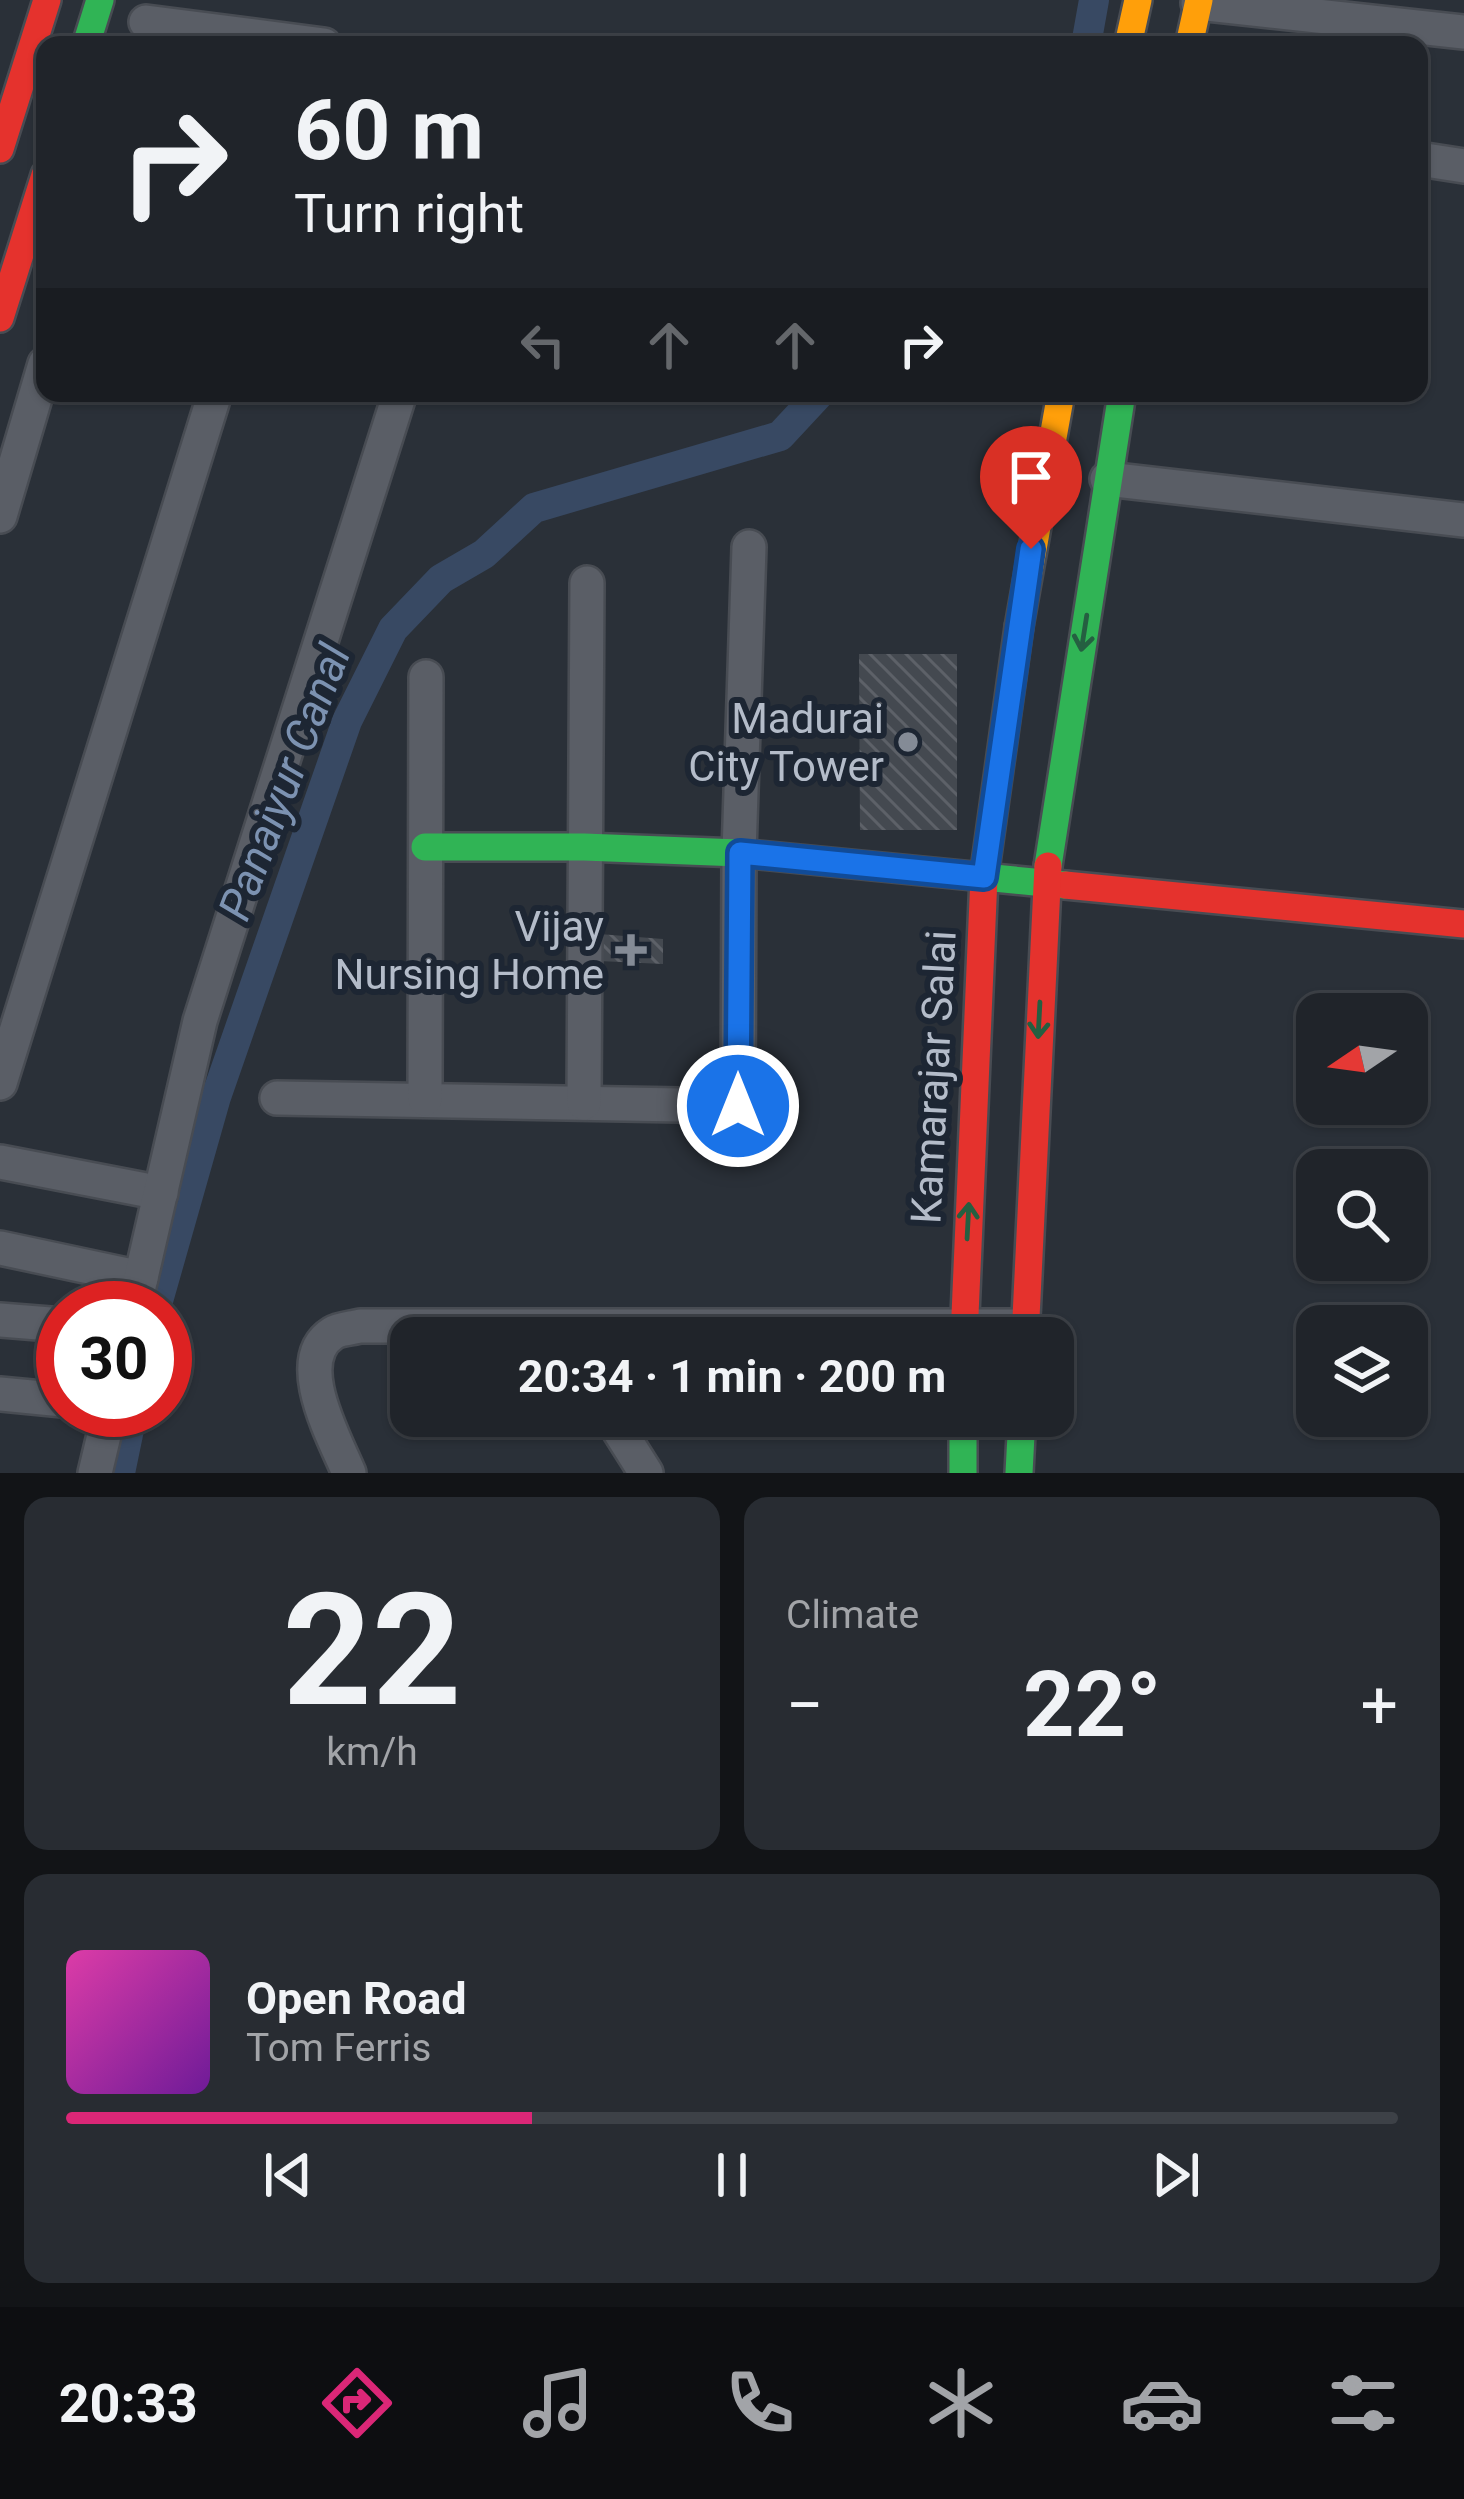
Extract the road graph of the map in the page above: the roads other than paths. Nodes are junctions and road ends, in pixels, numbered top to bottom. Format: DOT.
graph roads {
  1 [pos="47,0"];
  2 [pos="100,0"];
  3 [pos="1138,0"];
  4 [pos="1198,2"];
  5 [pos="146,22"];
  6 [pos="1464,32"];
  7 [pos="89,36"];
  8 [pos="254,36"];
  9 [pos="1131,36"];
  10 [pos="1191,36"];
  11 [pos="0,149"];
  12 [pos="1428,160"];
  13 [pos="1464,166"];
  14 [pos="36,204"];
  15 [pos="0,318"];
  16 [pos="36,394"];
  17 [pos="212,402"];
  18 [pos="397,402"];
  19 [pos="1058,402"];
  20 [pos="1120,402"];
  21 [pos="1107,478"];
  22 [pos="0,516"];
  23 [pos="1464,520"];
  24 [pos="749,547"];
  25 [pos="587,583"];
  26 [pos="425,677"];
  27 [pos="425,847"];
  28 [pos="584,847"];
  29 [pos="740,853"];
  30 [pos="984,877"];
  31 [pos="1045,883"];
  32 [pos="1464,924"];
  33 [pos="0,1083"];
  34 [pos="277,1098"];
  35 [pos="425,1099"];
  36 [pos="584,1102"];
  37 [pos="0,1162"];
  38 [pos="161,1193"];
  39 [pos="0,1248"];
  40 [pos="101,1281"];
  41 [pos="141,1281"];
  42 [pos="965,1317"];
  43 [pos="1026,1317"];
  44 [pos="0,1320"];
  45 [pos="36,1323"];
  46 [pos="390,1327"];
  47 [pos="0,1394"];
  48 [pos="36,1397"];
  49 [pos="104,1437"];
  50 [pos="623,1437"];
  51 [pos="963,1437"];
  52 [pos="1021,1437"];
  53 [pos="95,1473"];
  54 [pos="349,1473"];
  55 [pos="646,1473"];
  56 [pos="963,1473"];
  57 [pos="1019,1473"];
  1 -- 11 [label="main road"];
  2 -- 7 [label="main road"];
  3 -- 9 [label="main road"];
  4 -- 6 [label="street"];
  4 -- 10 [label="main road"];
  5 -- 8 [label="street"];
  12 -- 13 [label="street"];
  14 -- 15 [label="main road"];
  16 -- 22 [label="street"];
  17 -- 33 [label="street"];
  18 -- 38 [label="street"];
  19 -- 30 [label="main road, Kamarajar Salai"];
  20 -- 21 [label="main road"];
  21 -- 23 [label="street"];
  21 -- 31 [label="main road, one-way"];
  24 -- 29 [label="street"];
  25 -- 28 [label="street"];
  26 -- 27 [label="street"];
  27 -- 28 [label="main road"];
  27 -- 35 [label="street"];
  28 -- 29 [label="main road"];
  28 -- 36 [label="street"];
  29 -- 30 [label="main road"];
  29 -- 36 [label="street"];
  30 -- 31 [label="main road"];
  42 -- 30 [label="main road, Kamarajar Salai, one-way"];
  31 -- 32 [label="main road"];
  31 -- 43 [label="main road, one-way"];
  34 -- 35 [label="street"];
  35 -- 36 [label="street"];
  37 -- 38 [label="street"];
  38 -- 41 [label="street"];
  39 -- 40 [label="street"];
  44 -- 45 [label="street"];
  46 -- 54 [label="street"];
  47 -- 48 [label="street"];
  49 -- 53 [label="street"];
  50 -- 55 [label="street"];
  51 -- 56 [label="main road"];
  52 -- 57 [label="main road"];
}
